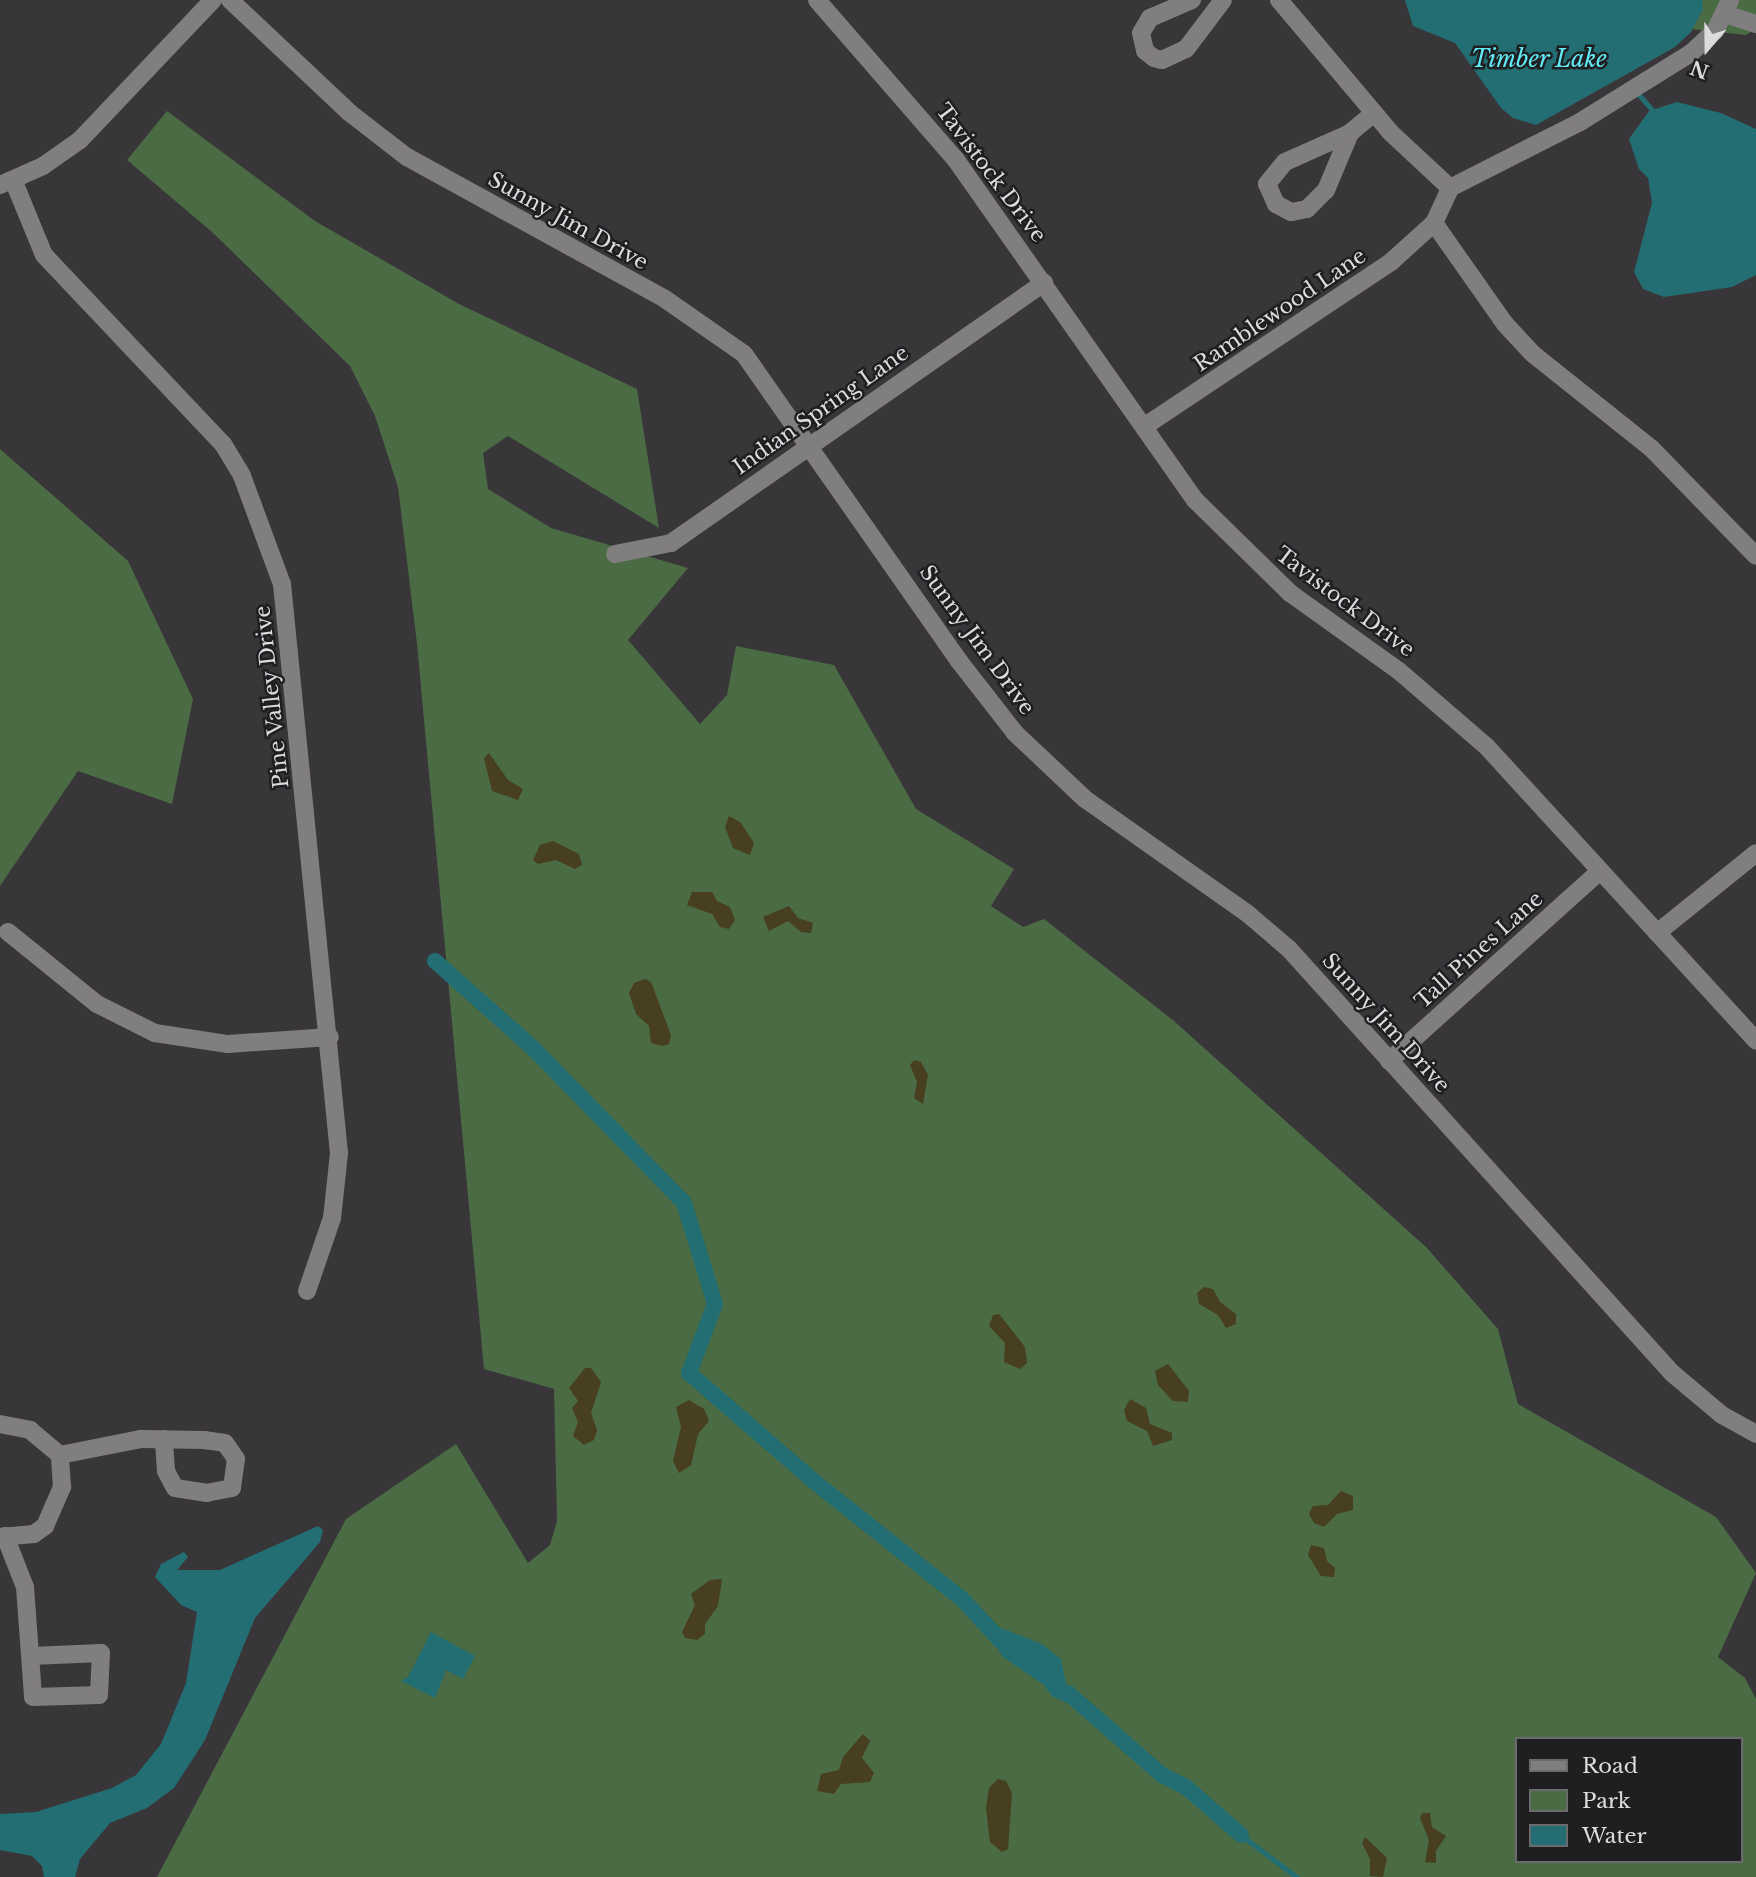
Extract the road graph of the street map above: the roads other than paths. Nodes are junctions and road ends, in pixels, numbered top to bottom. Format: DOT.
graph roads {
  1 [pos="213,0"];
  2 [pos="230,0"];
  3 [pos="817,0"];
  4 [pos="1192,0"];
  5 [pos="1223,0"];
  6 [pos="1279,0"];
  7 [pos="1728,7"];
  8 [pos="1756,24"];
  9 [pos="1374,113"];
  10 [pos="1350,133"];
  11 [pos="7,183"];
  12 [pos="1450,188"];
  13 [pos="1434,223"];
  14 [pos="1044,283"];
  15 [pos="1145,426"];
  16 [pos="812,444"];
  17 [pos="615,554"];
  18 [pos="1756,556"];
  19 [pos="1756,853"];
  20 [pos="1600,872"];
  21 [pos="8,932"];
  22 [pos="1657,933"];
  23 [pos="330,1037"];
  24 [pos="1756,1041"];
  25 [pos="1389,1061"];
  26 [pos="307,1291"];
  27 [pos="0,1424"];
  28 [pos="1756,1434"];
  29 [pos="164,1439"];
  30 [pos="60,1455"];
  31 [pos="3,1536"];
  32 [pos="31,1657"];
  1 -- 11 [label="street"];
  2 -- 16 [label="street, Sunny Jim Drive"];
  3 -- 14 [label="street, Tavistock Drive"];
  4 -- 5 [label="street"];
  6 -- 9 [label="street"];
  7 -- 8 [label="street"];
  7 -- 12 [label="street"];
  9 -- 10 [label="street"];
  9 -- 12 [label="street"];
  10 -- 10 [label="street"];
  11 -- 23 [label="street, Pine Valley Drive"];
  12 -- 13 [label="street"];
  13 -- 15 [label="street, Ramblewood Lane"];
  13 -- 18 [label="street"];
  14 -- 15 [label="street, Tavistock Drive"];
  14 -- 16 [label="street, Indian Spring Lane"];
  15 -- 20 [label="street, Tavistock Drive"];
  16 -- 17 [label="street, Indian Spring Lane"];
  16 -- 25 [label="street, Sunny Jim Drive"];
  19 -- 22 [label="street"];
  20 -- 22 [label="street, Tavistock Drive"];
  20 -- 25 [label="street, Tall Pines Lane"];
  21 -- 23 [label="street"];
  22 -- 24 [label="street, Tavistock Drive"];
  23 -- 26 [label="street, Pine Valley Drive"];
  25 -- 28 [label="street, Sunny Jim Drive"];
  27 -- 30 [label="street"];
  29 -- 29 [label="street"];
  29 -- 30 [label="street"];
  30 -- 31 [label="street"];
  31 -- 32 [label="street"];
}
